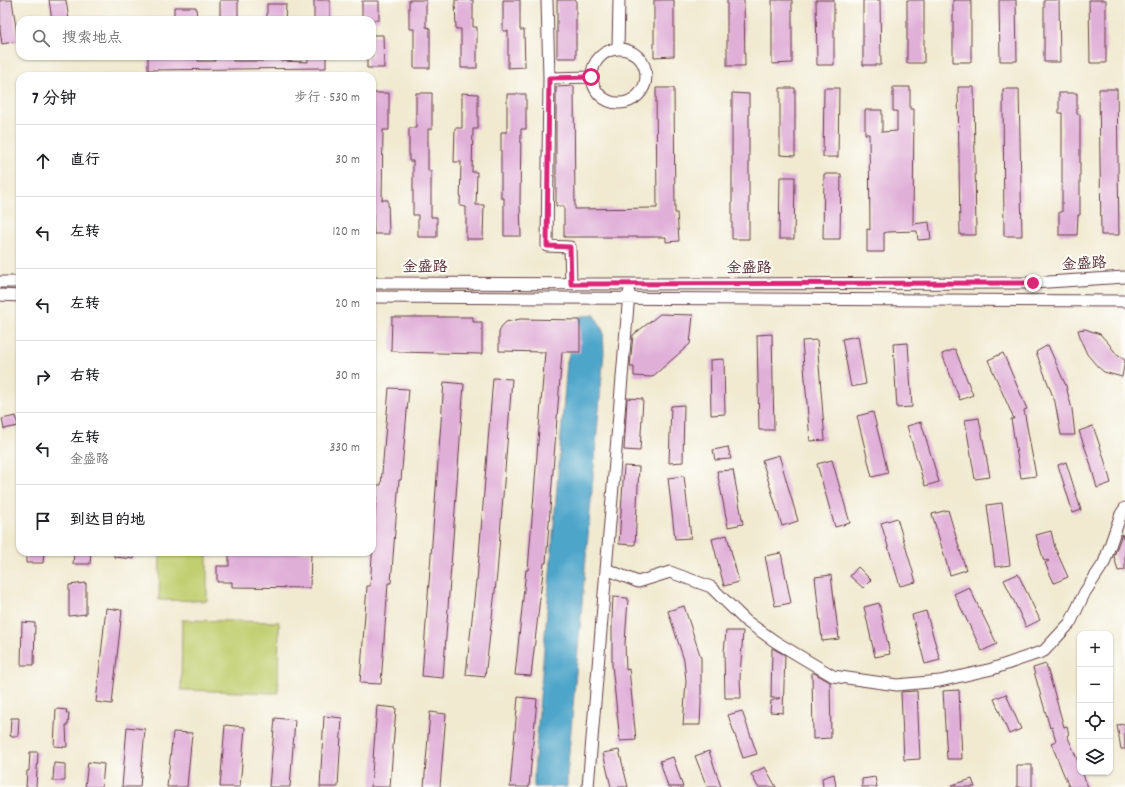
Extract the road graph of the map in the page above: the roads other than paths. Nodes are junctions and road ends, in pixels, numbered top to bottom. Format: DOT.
graph roads {
  1 [pos="547,0"];
  2 [pos="619,0"];
  3 [pos="618,49"];
  4 [pos="591,77"];
  5 [pos="549,78"];
  6 [pos="1125,277"];
  7 [pos="1112,278"];
  8 [pos="1125,281"];
  9 [pos="0,282"];
  10 [pos="16,282"];
  11 [pos="376,283"];
  12 [pos="571,284"];
  13 [pos="630,284"];
  14 [pos="0,296"];
  15 [pos="16,296"];
  16 [pos="376,297"];
  17 [pos="628,298"];
  18 [pos="1122,300"];
  19 [pos="1125,508"];
  20 [pos="606,569"];
  21 [pos="588,787"];
  1 -- 5 [label="street"];
  2 -- 3 [label="street"];
  3 -- 4 [label="street"];
  3 -- 4 [label="street"];
  4 -- 5 [label="street"];
  5 -- 12 [label="street"];
  6 -- 7 [label="street, 金盛路"];
  7 -- 8 [label="street"];
  7 -- 13 [label="street, 金盛路"];
  9 -- 10 [label="street"];
  11 -- 12 [label="street, 金盛路"];
  12 -- 13 [label="street, 金盛路"];
  13 -- 17 [label="street"];
  14 -- 15 [label="street"];
  16 -- 17 [label="street, 金盛路"];
  17 -- 18 [label="street, 金盛路"];
  17 -- 20 [label="street"];
  19 -- 20 [label="street"];
  20 -- 21 [label="street"];
}
